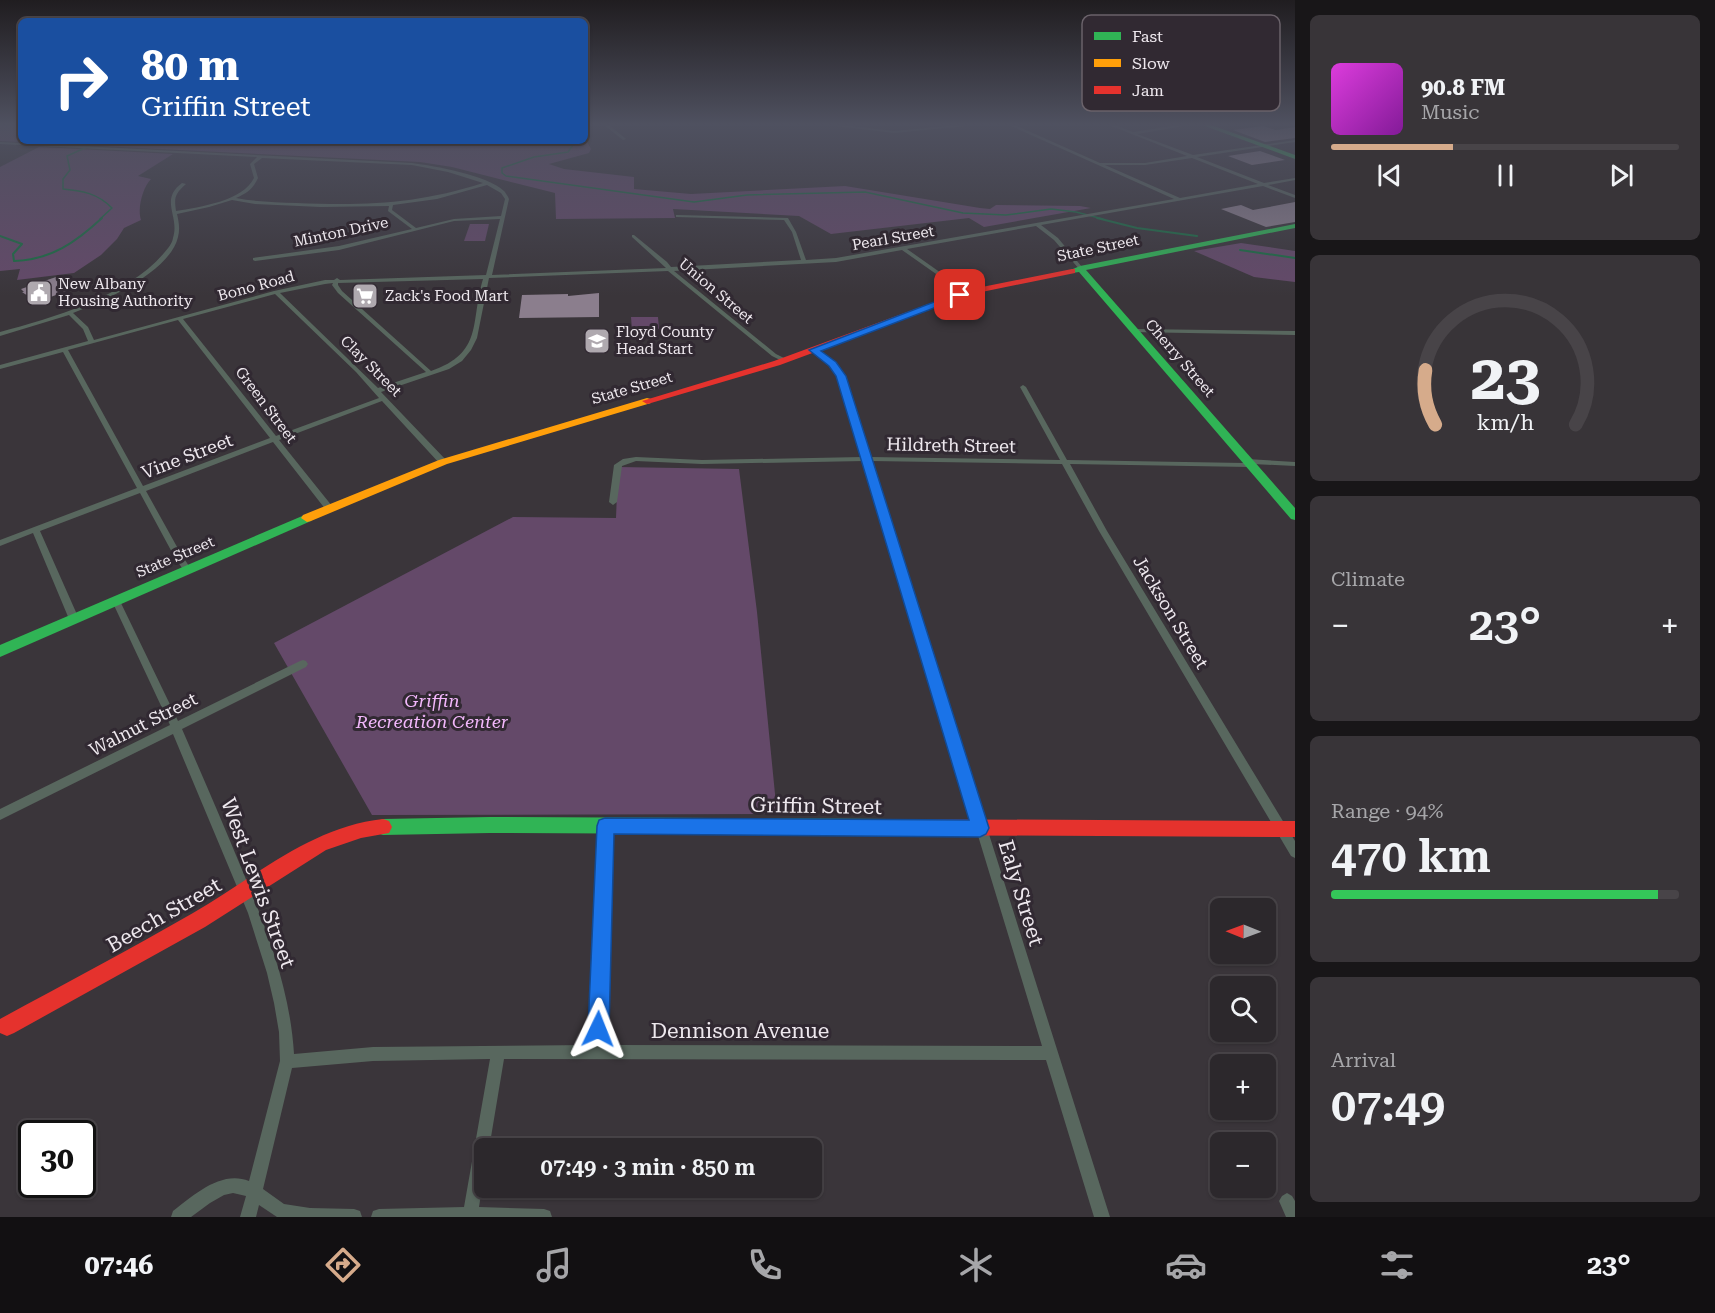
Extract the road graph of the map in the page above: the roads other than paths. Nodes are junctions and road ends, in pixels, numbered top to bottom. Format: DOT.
graph roads {
  1 [pos="253,182"];
  2 [pos="480,182"];
  3 [pos="1138,182"];
  4 [pos="1256,182"];
  5 [pos="1277,182"];
  6 [pos="184,184"];
  7 [pos="486,184"];
  8 [pos="1262,184"];
  9 [pos="1295,197"];
  10 [pos="231,198"];
  11 [pos="1178,200"];
  12 [pos="391,206"];
  13 [pos="176,213"];
  14 [pos="678,216"];
  15 [pos="503,218"];
  16 [pos="1038,225"];
  17 [pos="1295,226"];
  18 [pos="414,228"];
  19 [pos="634,236"];
  20 [pos="904,249"];
  21 [pos="255,259"];
  22 [pos="804,262"];
  23 [pos="668,268"];
  24 [pos="1080,268"];
  25 [pos="490,277"];
  26 [pos="337,280"];
  27 [pos="276,292"];
  28 [pos="966,293"];
  29 [pos="69,312"];
  30 [pos="180,319"];
  31 [pos="1134,331"];
  32 [pos="1295,333"];
  33 [pos="0,334"];
  34 [pos="92,343"];
  35 [pos="65,350"];
  36 [pos="814,350"];
  37 [pos="784,360"];
  38 [pos="0,367"];
  39 [pos="430,373"];
  40 [pos="1023,387"];
  41 [pos="377,391"];
  42 [pos="384,398"];
  43 [pos="275,439"];
  44 [pos="866,459"];
  45 [pos="1063,461"];
  46 [pos="443,462"];
  47 [pos="1249,463"];
  48 [pos="1295,464"];
  49 [pos="142,489"];
  50 [pos="613,502"];
  51 [pos="329,508"];
  52 [pos="1295,516"];
  53 [pos="36,530"];
  54 [pos="0,543"];
  55 [pos="187,569"];
  56 [pos="116,601"];
  57 [pos="74,619"];
  58 [pos="0,651"];
  59 [pos="303,664"];
  60 [pos="176,725"];
  61 [pos="0,815"];
  62 [pos="605,826"];
  63 [pos="980,828"];
  64 [pos="1281,828"];
  65 [pos="1295,829"];
  66 [pos="339,835"];
  67 [pos="1295,852"];
  68 [pos="246,892"];
  69 [pos="7,1026"];
  70 [pos="498,1052"];
  71 [pos="598,1052"];
  72 [pos="1050,1053"];
  73 [pos="287,1061"];
  74 [pos="255,1192"];
  75 [pos="1287,1201"];
  76 [pos="470,1215"];
  77 [pos="411,1216"];
  78 [pos="179,1217"];
  79 [pos="248,1217"];
  80 [pos="354,1217"];
  81 [pos="379,1217"];
  82 [pos="544,1217"];
  83 [pos="1102,1217"];
  84 [pos="1294,1217"];
  1 -- 10 [label="street"];
  2 -- 7 [label="street"];
  3 -- 11 [label="street"];
  4 -- 8 [label="street"];
  5 -- 8 [label="street, Pearl Street"];
  6 -- 13 [label="street"];
  7 -- 12 [label="street"];
  7 -- 15 [label="street"];
  8 -- 9 [label="street"];
  8 -- 11 [label="street, Pearl Street"];
  10 -- 12 [label="street"];
  10 -- 13 [label="street"];
  11 -- 16 [label="street, Pearl Street"];
  12 -- 18 [label="street"];
  13 -- 29 [label="street"];
  14 -- 22 [label="street"];
  15 -- 18 [label="street, Minton Drive"];
  15 -- 25 [label="street"];
  16 -- 20 [label="street, Pearl Street"];
  16 -- 24 [label="street, Cherry Street"];
  17 -- 24 [label="main road, State Street"];
  18 -- 21 [label="street, Minton Drive"];
  19 -- 23 [label="street, Union Street"];
  20 -- 22 [label="street, Pearl Street"];
  20 -- 28 [label="street"];
  22 -- 23 [label="street, Pearl Street"];
  23 -- 25 [label="street, Pearl Street"];
  23 -- 37 [label="street, Union Street"];
  24 -- 28 [label="main road, State Street"];
  24 -- 31 [label="main road, Cherry Street"];
  25 -- 26 [label="street, Bono Road"];
  25 -- 39 [label="street"];
  26 -- 27 [label="street, Bono Road"];
  26 -- 39 [label="street"];
  27 -- 30 [label="street, Bono Road"];
  27 -- 41 [label="street, Clay Street"];
  28 -- 36 [label="main road, State Street"];
  29 -- 33 [label="street"];
  29 -- 34 [label="street"];
  30 -- 34 [label="street, Bono Road"];
  30 -- 43 [label="street, Green Street"];
  31 -- 32 [label="street"];
  31 -- 47 [label="main road, Cherry Street"];
  34 -- 35 [label="street, Bono Road"];
  35 -- 38 [label="street, Bono Road"];
  35 -- 49 [label="street"];
  36 -- 37 [label="main road, State Street"];
  36 -- 44 [label="street, Ealy Street"];
  37 -- 46 [label="main road, State Street"];
  39 -- 41 [label="street"];
  40 -- 45 [label="street, Jackson Street"];
  41 -- 42 [label="street, Clay Street"];
  42 -- 43 [label="street, Vine Street"];
  42 -- 46 [label="street, Clay Street"];
  43 -- 49 [label="street, Vine Street"];
  43 -- 51 [label="street, Green Street"];
  44 -- 45 [label="street, Hildreth Street"];
  44 -- 50 [label="street, Hildreth Street"];
  44 -- 63 [label="street, Ealy Street"];
  45 -- 47 [label="street, Hildreth Street"];
  45 -- 64 [label="street, Jackson Street"];
  46 -- 51 [label="main road, State Street"];
  47 -- 48 [label="street, Hildreth Street"];
  47 -- 52 [label="main road, Cherry Street"];
  49 -- 53 [label="street, Vine Street"];
  49 -- 55 [label="street"];
  51 -- 55 [label="main road, State Street"];
  53 -- 54 [label="street, Vine Street"];
  53 -- 57 [label="street"];
  55 -- 56 [label="main road, State Street"];
  56 -- 57 [label="main road, State Street"];
  56 -- 60 [label="street, West Lewis Street"];
  57 -- 58 [label="main road, State Street"];
  59 -- 60 [label="street, Walnut Street"];
  60 -- 61 [label="street, Walnut Street"];
  60 -- 68 [label="street, West Lewis Street"];
  62 -- 63 [label="main road, Griffin Street"];
  62 -- 66 [label="main road, Griffin Street"];
  62 -- 71 [label="street"];
  63 -- 64 [label="main road, Griffin Street"];
  63 -- 72 [label="street, Ealy Street"];
  64 -- 65 [label="main road, Griffin Street"];
  64 -- 67 [label="street, Jackson Street"];
  66 -- 68 [label="main road, Beech Street"];
  68 -- 69 [label="main road, Beech Street"];
  68 -- 73 [label="street, West Lewis Street"];
  70 -- 71 [label="street, Dennison Avenue"];
  70 -- 73 [label="street, Dennison Avenue"];
  70 -- 76 [label="street"];
  71 -- 72 [label="street, Dennison Avenue"];
  72 -- 83 [label="street, Ealy Street"];
  73 -- 74 [label="street, West Lewis Street"];
  74 -- 78 [label="street"];
  74 -- 79 [label="street, West Lewis Street"];
  74 -- 80 [label="street"];
  75 -- 84 [label="street"];
  76 -- 77 [label="street"];
  76 -- 82 [label="street"];
  77 -- 81 [label="street"];
}
